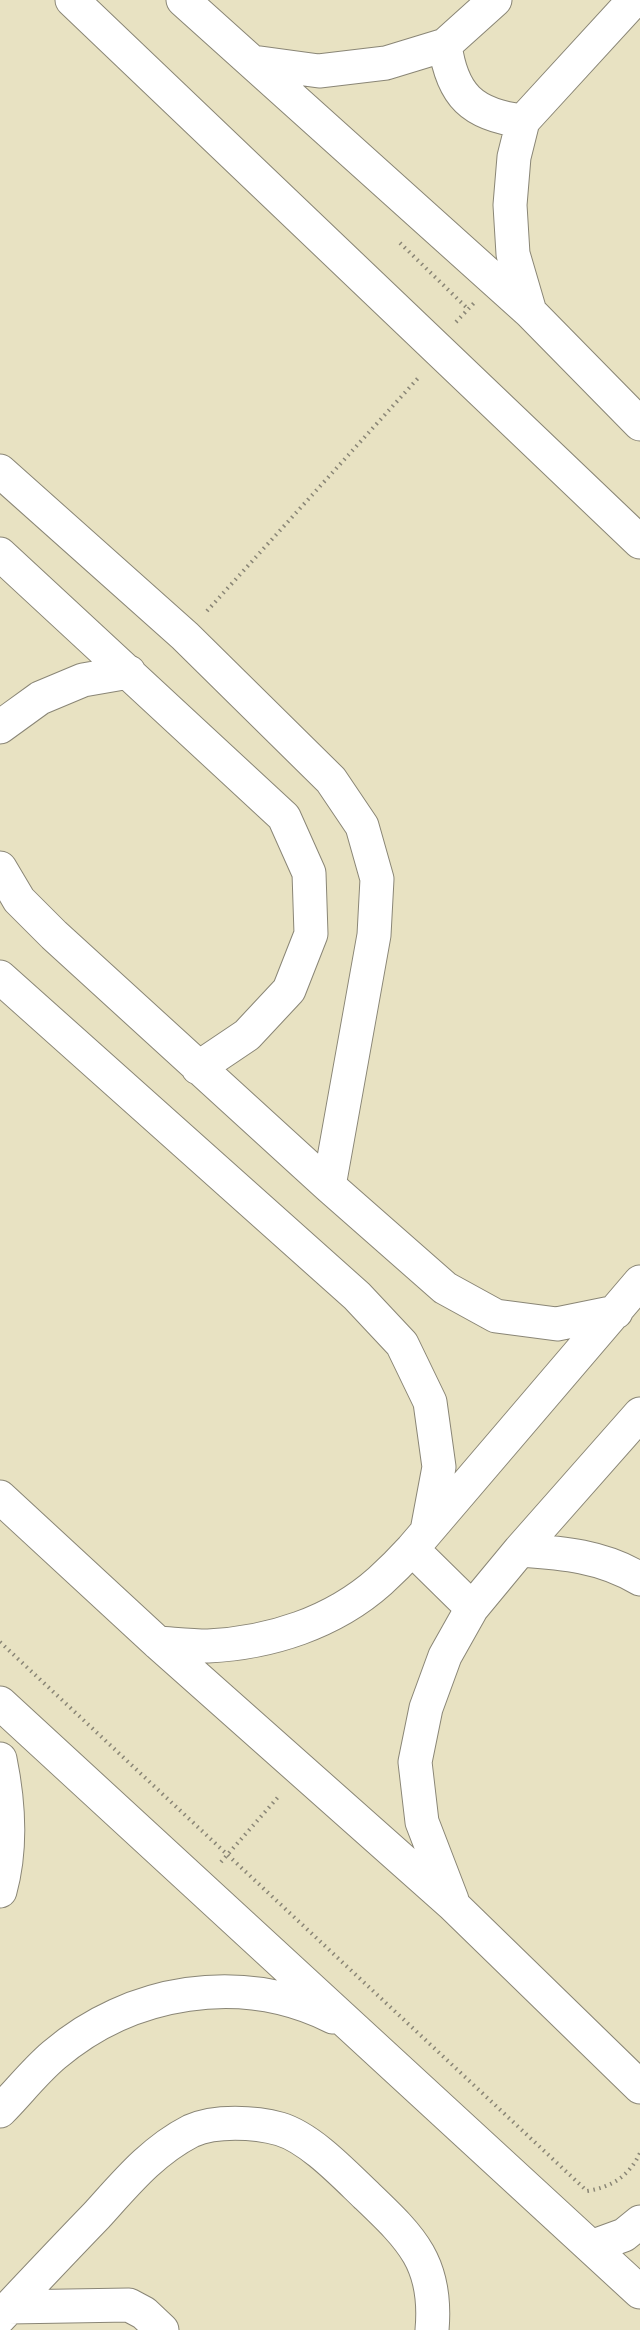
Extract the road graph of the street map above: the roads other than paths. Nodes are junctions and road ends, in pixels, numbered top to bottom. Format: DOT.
graph roads {
  1 [pos="72,0"];
  2 [pos="183,0"];
  3 [pos="495,0"];
  4 [pos="634,0"];
  5 [pos="445,45"];
  6 [pos="253,62"];
  7 [pos="523,121"];
  8 [pos="530,312"];
  9 [pos="640,424"];
  10 [pos="0,471"];
  11 [pos="640,542"];
  12 [pos="0,554"];
  13 [pos="129,672"];
  14 [pos="0,728"];
  15 [pos="0,868"];
  16 [pos="0,977"];
  17 [pos="198,1068"];
  18 [pos="328,1186"];
  19 [pos="640,1282"];
  20 [pos="616,1312"];
  21 [pos="640,1414"];
  22 [pos="0,1497"];
  23 [pos="420,1540"];
  24 [pos="520,1550"];
  25 [pos="640,1579"];
  26 [pos="472,1608"];
  27 [pos="158,1643"];
  28 [pos="0,1702"];
  29 [pos="0,1759"];
  30 [pos="0,1892"];
  31 [pos="453,1905"];
  32 [pos="355,2028"];
  33 [pos="640,2087"];
  34 [pos="0,2112"];
  35 [pos="640,2222"];
  36 [pos="591,2247"];
  37 [pos="640,2292"];
  38 [pos="4,2312"];
  39 [pos="162,2330"];
  40 [pos="432,2330"];
  1 -- 11 [label="street"];
  2 -- 6 [label="street"];
  3 -- 5 [label="street"];
  4 -- 7 [label="street"];
  5 -- 6 [label="street"];
  5 -- 7 [label="street"];
  6 -- 8 [label="street"];
  7 -- 8 [label="street"];
  8 -- 9 [label="street"];
  10 -- 18 [label="street"];
  12 -- 13 [label="street"];
  13 -- 14 [label="street"];
  13 -- 17 [label="street"];
  15 -- 17 [label="street"];
  16 -- 23 [label="street"];
  17 -- 18 [label="street"];
  18 -- 20 [label="street"];
  19 -- 20 [label="street"];
  20 -- 23 [label="street"];
  21 -- 24 [label="street"];
  22 -- 27 [label="street"];
  23 -- 26 [label="street"];
  23 -- 27 [label="street"];
  24 -- 25 [label="street"];
  24 -- 26 [label="street"];
  26 -- 31 [label="street"];
  27 -- 31 [label="street"];
  28 -- 32 [label="street"];
  29 -- 30 [label="street"];
  31 -- 33 [label="street"];
  32 -- 34 [label="street"];
  32 -- 36 [label="street"];
  35 -- 36 [label="street"];
  36 -- 37 [label="street"];
  38 -- 39 [label="street"];
  38 -- 40 [label="street"];
}
